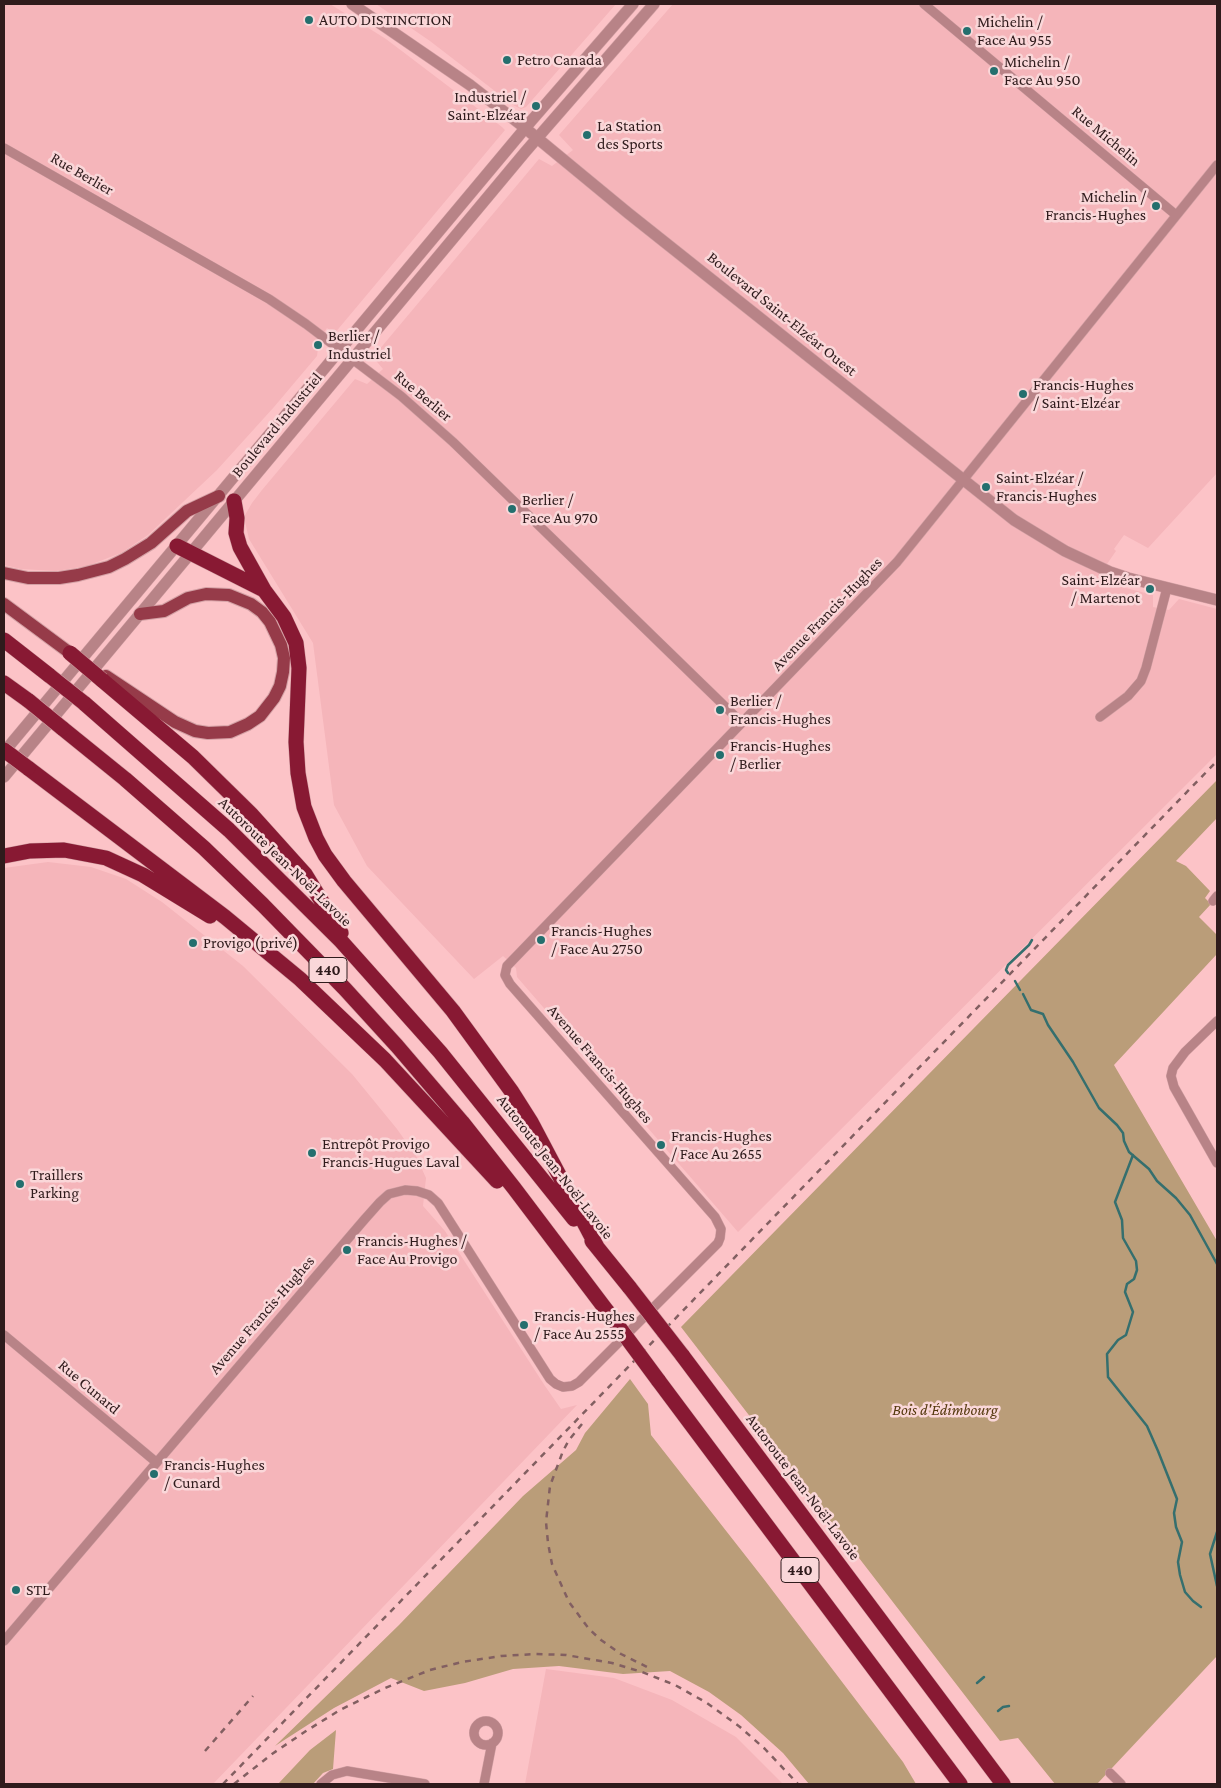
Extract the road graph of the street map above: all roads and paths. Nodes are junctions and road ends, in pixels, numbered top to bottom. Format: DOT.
graph roads {
  1 [pos="352,4"];
  2 [pos="633,4"];
  3 [pos="654,4"];
  4 [pos="924,4"];
  5 [pos="525,128"];
  6 [pos="537,138"];
  7 [pos="4,148"];
  8 [pos="1217,166"];
  9 [pos="1176,215"];
  10 [pos="340,350"];
  11 [pos="352,359"];
  12 [pos="963,480"];
  13 [pos="219,496"];
  14 [pos="234,501"];
  15 [pos="177,546"];
  16 [pos="192,552"];
  17 [pos="4,573"];
  18 [pos="1166,588"];
  19 [pos="264,590"];
  20 [pos="1217,600"];
  21 [pos="4,604"];
  22 [pos="140,614"];
  23 [pos="4,640"];
  24 [pos="70,653"];
  25 [pos="104,678"];
  26 [pos="4,683"];
  27 [pos="1100,717"];
  28 [pos="742,723"];
  29 [pos="4,752"];
  30 [pos="4,777"];
  31 [pos="4,856"];
  32 [pos="275,957"];
  33 [pos="356,958"];
  34 [pos="1217,1021"];
  35 [pos="1217,1163"];
  36 [pos="558,1246"];
  37 [pos="597,1248"];
  38 [pos="4,1335"];
  39 [pos="156,1462"];
  40 [pos="4,1640"];
  41 [pos="492,1743"];
  42 [pos="942,1761"];
  43 [pos="1110,1773"];
  44 [pos="321,1784"];
  45 [pos="425,1784"];
  46 [pos="484,1784"];
  47 [pos="950,1784"];
  48 [pos="960,1784"];
  49 [pos="1003,1784"];
  50 [pos="1121,1784"];
  1 -- 5 [label="street, Boulevard Saint-Elzéar Ouest"];
  2 -- 5 [label="street, Boulevard Industriel"];
  3 -- 6 [label="street, Boulevard Industriel"];
  4 -- 9 [label="street, Rue Michelin"];
  5 -- 6 [label="street, Boulevard Saint-Elzéar Ouest"];
  5 -- 10 [label="street, Boulevard Industriel"];
  6 -- 11 [label="street, Boulevard Industriel"];
  6 -- 12 [label="street, Boulevard Saint-Elzéar Ouest"];
  7 -- 10 [label="street, Rue Berlier"];
  8 -- 9 [label="street, Avenue Francis-Hughes"];
  9 -- 12 [label="street, Avenue Francis-Hughes"];
  10 -- 11 [label="street, Rue Berlier"];
  10 -- 13 [label="street, Boulevard Industriel"];
  11 -- 14 [label="street, Boulevard Industriel"];
  11 -- 28 [label="street, Rue Berlier"];
  12 -- 18 [label="street, Boulevard Saint-Elzéar Ouest"];
  12 -- 28 [label="street, Avenue Francis-Hughes"];
  13 -- 15 [label="street, Boulevard Industriel"];
  13 -- 17 [label="main road"];
  14 -- 16 [label="street, Boulevard Industriel"];
  14 -- 19 [label="highway"];
  15 -- 16 [label="highway"];
  15 -- 29 [label="street, Boulevard Industriel"];
  16 -- 19 [label="highway"];
  16 -- 22 [label="street, Boulevard Industriel"];
  18 -- 20 [label="street, Boulevard Saint-Elzéar Ouest"];
  18 -- 27 [label="street"];
  19 -- 37 [label="highway"];
  21 -- 24 [label="main road"];
  22 -- 25 [label="main road"];
  22 -- 30 [label="street, Boulevard Industriel"];
  23 -- 33 [label="highway, Autoroute Jean-Noël-Lavoie / 440, bridge"];
  24 -- 25 [label="highway, bridge"];
  25 -- 33 [label="highway"];
  26 -- 36 [label="highway, 440, bridge"];
  28 -- 39 [label="street, Avenue Francis-Hughes"];
  29 -- 32 [label="highway, bridge"];
  31 -- 32 [label="highway"];
  32 -- 36 [label="highway"];
  33 -- 37 [label="highway, Autoroute Jean-Noël-Lavoie / 440"];
  34 -- 35 [label="street"];
  36 -- 42 [label="highway, 440, bridge"];
  37 -- 49 [label="highway, Autoroute Jean-Noël-Lavoie / 440, bridge"];
  38 -- 39 [label="street, Rue Cunard"];
  39 -- 40 [label="street, Avenue Francis-Hughes"];
  41 -- 46 [label="street"];
  42 -- 47 [label="highway"];
  42 -- 48 [label="highway, 440"];
  43 -- 50 [label="street"];
  44 -- 45 [label="street"];
}
